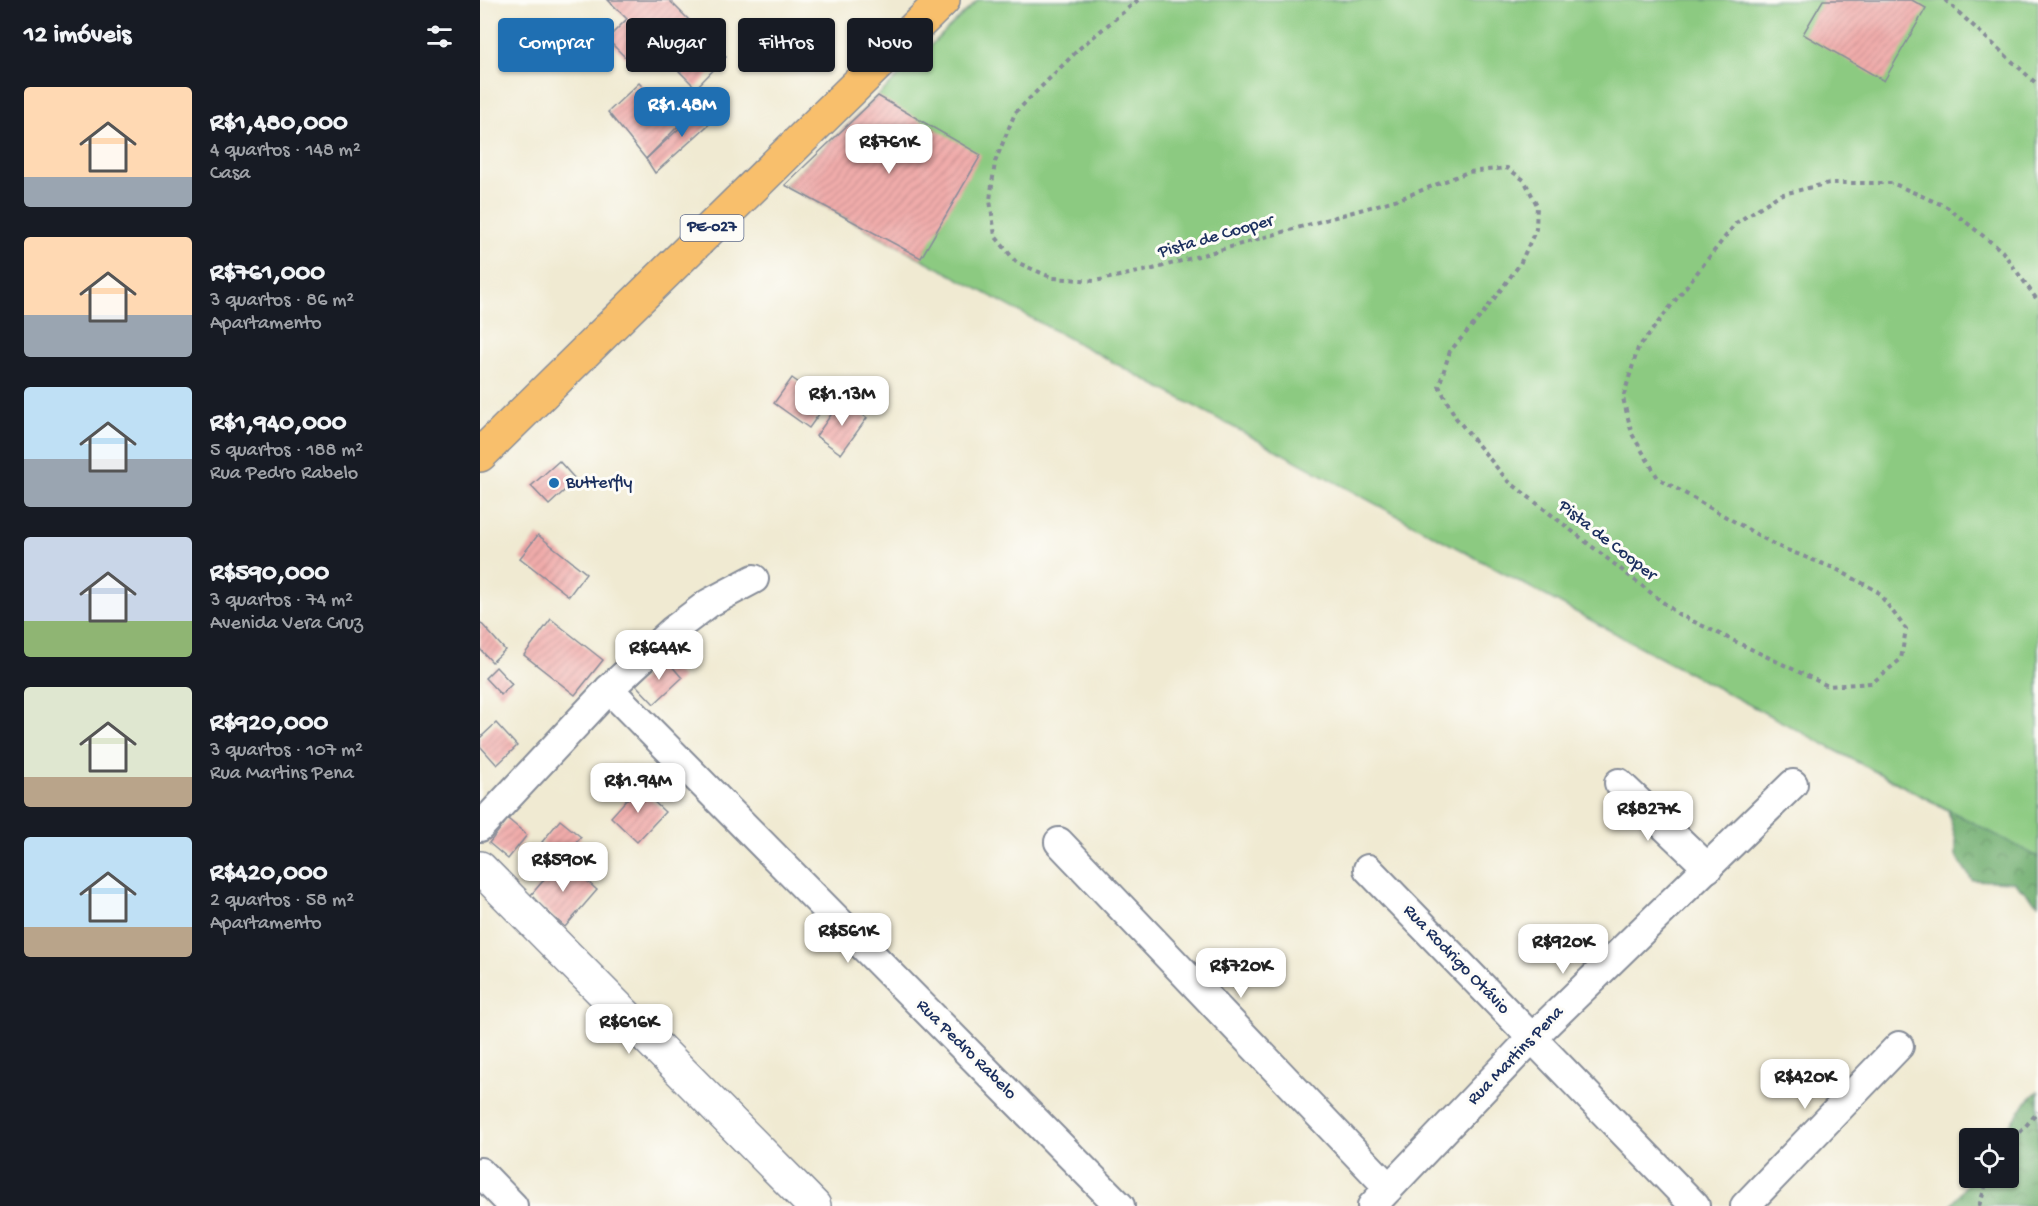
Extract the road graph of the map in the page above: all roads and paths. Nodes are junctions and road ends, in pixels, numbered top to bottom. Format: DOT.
graph roads {
  1 [pos="943,0"];
  2 [pos="1138,0"];
  3 [pos="1945,0"];
  4 [pos="2038,85"];
  5 [pos="2038,301"];
  6 [pos="480,455"];
  7 [pos="754,579"];
  8 [pos="609,689"];
  9 [pos="1619,783"];
  10 [pos="1793,784"];
  11 [pos="480,827"];
  12 [pos="1059,842"];
  13 [pos="480,868"];
  14 [pos="1708,868"];
  15 [pos="1368,869"];
  16 [pos="1532,1038"];
  17 [pos="1899,1046"];
  18 [pos="2038,1112"];
  19 [pos="2019,1134"];
  20 [pos="480,1172"];
  21 [pos="1985,1188"];
  22 [pos="1381,1197"];
  23 [pos="513,1206"];
  24 [pos="814,1206"];
  25 [pos="1120,1206"];
  26 [pos="1695,1206"];
  27 [pos="1744,1206"];
  28 [pos="1979,1206"];
  1 -- 6 [label="main road, PE-027"];
  2 -- 5 [label="path, Pista de Cooper"];
  3 -- 4 [label="path"];
  7 -- 8 [label="street"];
  8 -- 11 [label="street"];
  8 -- 25 [label="street, Rua Pedro Rabelo"];
  9 -- 14 [label="street"];
  10 -- 14 [label="street, Rua Martins Pena"];
  12 -- 22 [label="street"];
  13 -- 24 [label="street"];
  14 -- 16 [label="street, Rua Martins Pena"];
  15 -- 16 [label="street, Rua Rodrigo Otávio"];
  16 -- 22 [label="street, Rua Martins Pena"];
  16 -- 26 [label="street, Rua Rodrigo Otávio"];
  17 -- 27 [label="street"];
  18 -- 19 [label="path"];
  20 -- 23 [label="street"];
  21 -- 28 [label="path"];
}
